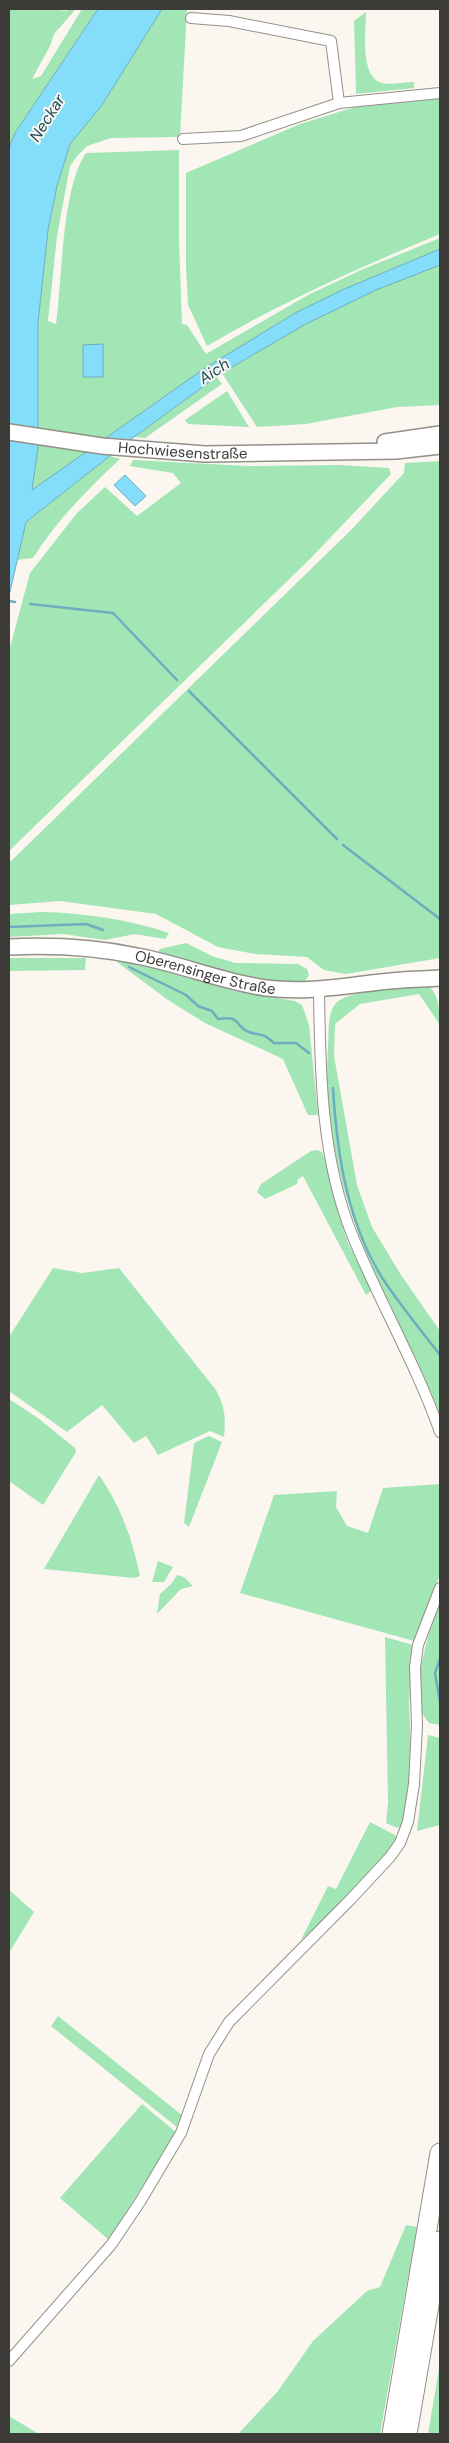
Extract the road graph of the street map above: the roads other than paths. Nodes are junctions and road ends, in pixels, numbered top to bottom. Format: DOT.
graph roads {
  1 [pos="191,18"];
  2 [pos="440,93"];
  3 [pos="339,103"];
  4 [pos="183,139"];
  5 [pos="9,432"];
  6 [pos="439,437"];
  7 [pos="357,449"];
  8 [pos="412,449"];
  9 [pos="440,453"];
  10 [pos="9,947"];
  11 [pos="440,969"];
  12 [pos="440,978"];
  13 [pos="402,980"];
  14 [pos="319,990"];
  15 [pos="440,1432"];
  16 [pos="440,1588"];
  17 [pos="440,2153"];
  18 [pos="440,2241"];
  19 [pos="9,2360"];
  20 [pos="392,2434"];
  21 [pos="407,2434"];
  1 -- 3 [label="street"];
  2 -- 3 [label="street"];
  3 -- 4 [label="street"];
  5 -- 7 [label="street, Hochwiesenstraße"];
  6 -- 7 [label="street, Hochwiesenstraße"];
  6 -- 8 [label="street, Hochwiesenstraße"];
  7 -- 8 [label="street, Hochwiesenstraße"];
  8 -- 9 [label="street"];
  10 -- 14 [label="street, Oberensinger Straße"];
  11 -- 13 [label="street, Oberensinger Straße"];
  12 -- 13 [label="street, Oberensinger Straße"];
  13 -- 14 [label="street, Oberensinger Straße"];
  14 -- 15 [label="street"];
  16 -- 19 [label="street"];
  17 -- 20 [label="highway"];
  18 -- 21 [label="highway"];
}
